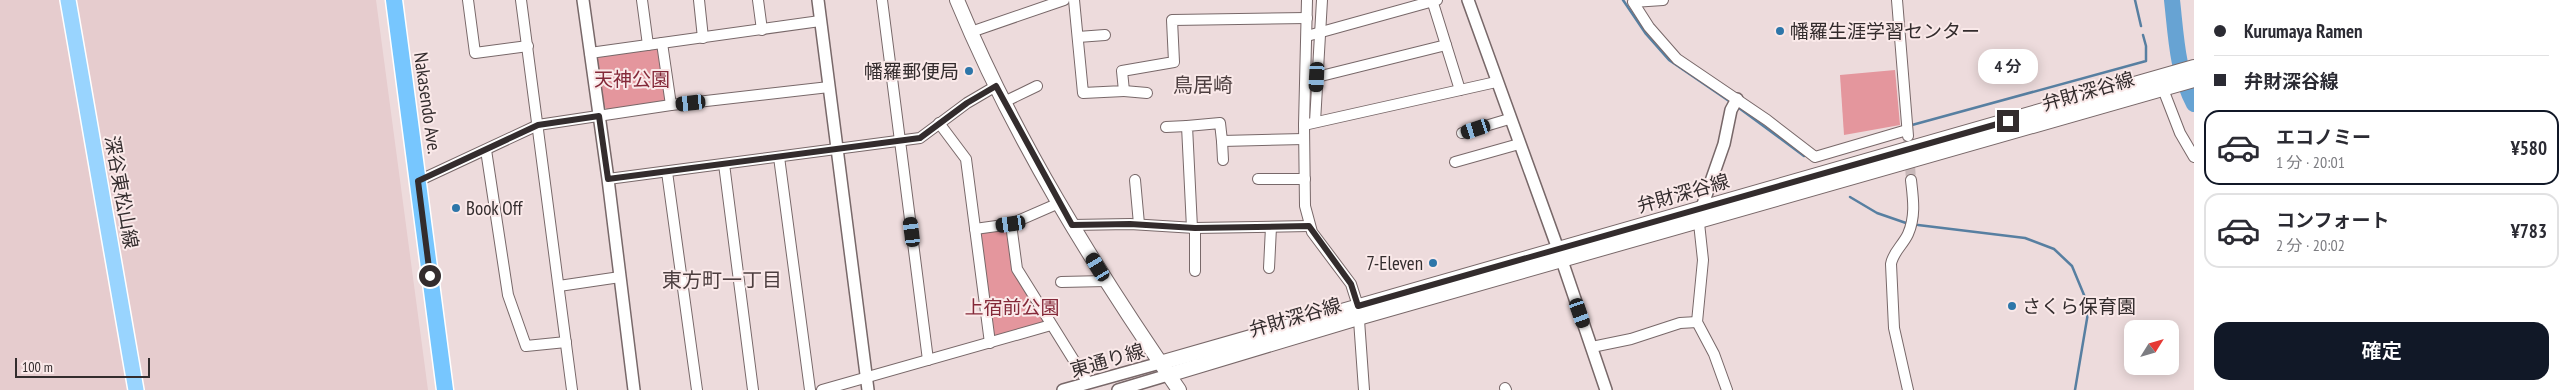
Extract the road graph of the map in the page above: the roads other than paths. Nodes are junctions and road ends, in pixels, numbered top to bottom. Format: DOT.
graph roads {
  1 [pos="68,0"];
  2 [pos="394,0"];
  3 [pos="468,0"];
  4 [pos="521,0"];
  5 [pos="583,0"];
  6 [pos="642,0"];
  7 [pos="699,0"];
  8 [pos="758,0"];
  9 [pos="818,0"];
  10 [pos="882,0"];
  11 [pos="958,0"];
  12 [pos="1064,0"];
  13 [pos="1074,0"];
  14 [pos="1307,0"];
  15 [pos="1322,0"];
  16 [pos="1434,0"];
  17 [pos="1468,0"];
  18 [pos="1663,0"];
  19 [pos="1897,0"];
  20 [pos="1046,3"];
  21 [pos="1307,18"];
  22 [pos="820,21"];
  23 [pos="762,30"];
  24 [pos="971,32"];
  25 [pos="1320,32"];
  26 [pos="1105,35"];
  27 [pos="1307,36"];
  28 [pos="1078,37"];
  29 [pos="704,38"];
  30 [pos="662,43"];
  31 [pos="648,45"];
  32 [pos="1446,45"];
  33 [pos="528,46"];
  34 [pos="590,53"];
  35 [pos="2194,67"];
  36 [pos="1317,77"];
  37 [pos="2194,80"];
  38 [pos="1496,82"];
  39 [pos="2163,85"];
  40 [pos="996,86"];
  41 [pos="1037,86"];
  42 [pos="829,87"];
  43 [pos="1460,90"];
  44 [pos="1124,91"];
  45 [pos="1147,92"];
  46 [pos="1737,99"];
  47 [pos="1004,102"];
  48 [pos="671,105"];
  49 [pos="599,116"];
  50 [pos="1509,119"];
  51 [pos="1315,122"];
  52 [pos="939,123"];
  53 [pos="538,125"];
  54 [pos="1304,125"];
  55 [pos="1186,126"];
  56 [pos="1166,127"];
  57 [pos="1462,133"];
  58 [pos="1304,139"];
  59 [pos="1222,141"];
  60 [pos="900,142"];
  61 [pos="1518,144"];
  62 [pos="486,150"];
  63 [pos="837,150"];
  64 [pos="779,157"];
  65 [pos="2194,157"];
  66 [pos="1223,160"];
  67 [pos="1455,162"];
  68 [pos="724,164"];
  69 [pos="667,172"];
  70 [pos="1305,178"];
  71 [pos="608,179"];
  72 [pos="1258,179"];
  73 [pos="1136,180"];
  74 [pos="1911,180"];
  75 [pos="418,181"];
  76 [pos="1059,203"];
  77 [pos="1702,206"];
  78 [pos="1699,223"];
  79 [pos="1011,224"];
  80 [pos="1140,224"];
  81 [pos="1072,225"];
  82 [pos="1309,226"];
  83 [pos="1271,227"];
  84 [pos="1193,228"];
  85 [pos="975,229"];
  86 [pos="1560,255"];
  87 [pos="1269,268"];
  88 [pos="1195,271"];
  89 [pos="620,277"];
  90 [pos="1106,281"];
  91 [pos="1062,282"];
  92 [pos="559,286"];
  93 [pos="1358,312"];
  94 [pos="1697,322"];
  95 [pos="1052,325"];
  96 [pos="566,342"];
  97 [pos="990,343"];
  98 [pos="1592,347"];
  99 [pos="928,360"];
  100 [pos="1160,363"];
  101 [pos="1168,375"];
  102 [pos="866,376"];
  103 [pos="1088,383"];
  104 [pos="136,390"];
  105 [pos="445,390"];
  106 [pos="572,390"];
  107 [pos="634,390"];
  108 [pos="697,390"];
  109 [pos="754,390"];
  110 [pos="810,390"];
  111 [pos="822,390"];
  112 [pos="868,390"];
  113 [pos="1063,390"];
  114 [pos="1118,390"];
  115 [pos="1178,390"];
  116 [pos="1364,390"];
  117 [pos="1606,390"];
  118 [pos="1727,390"];
  119 [pos="1908,390"];
  1 -- 104 [label="main road, 深谷東松山線"];
  2 -- 75 [label="highway, Nakasendo Ave."];
  3 -- 33 [label="street"];
  4 -- 33 [label="street"];
  5 -- 34 [label="street"];
  6 -- 31 [label="street"];
  7 -- 29 [label="street"];
  8 -- 23 [label="street"];
  9 -- 22 [label="street"];
  10 -- 60 [label="street"];
  11 -- 24 [label="main road"];
  12 -- 20 [label="street"];
  13 -- 28 [label="street"];
  14 -- 21 [label="street"];
  15 -- 25 [label="street"];
  16 -- 25 [label="street"];
  16 -- 32 [label="street"];
  17 -- 38 [label="street"];
  18 -- 46 [label="street"];
  19 -- 46 [label="street"];
  20 -- 24 [label="street"];
  21 -- 27 [label="street"];
  21 -- 44 [label="street"];
  22 -- 23 [label="street"];
  22 -- 42 [label="street"];
  23 -- 29 [label="street"];
  24 -- 40 [label="main road"];
  25 -- 27 [label="street"];
  25 -- 36 [label="street"];
  26 -- 28 [label="street"];
  27 -- 54 [label="street"];
  28 -- 44 [label="street"];
  29 -- 30 [label="street"];
  30 -- 31 [label="street"];
  30 -- 48 [label="street"];
  31 -- 34 [label="street"];
  32 -- 36 [label="street"];
  32 -- 43 [label="street"];
  33 -- 53 [label="street"];
  34 -- 49 [label="street"];
  35 -- 39 [label="main road"];
  36 -- 51 [label="street"];
  37 -- 39 [label="main road"];
  38 -- 43 [label="street"];
  38 -- 50 [label="street"];
  39 -- 65 [label="street"];
  39 -- 77 [label="main road, 弁財深谷線"];
  39 -- 78 [label="main road, 弁財深谷線"];
  40 -- 47 [label="main road"];
  40 -- 52 [label="street"];
  41 -- 47 [label="street"];
  42 -- 48 [label="street"];
  42 -- 63 [label="street"];
  43 -- 51 [label="street"];
  44 -- 45 [label="street"];
  46 -- 77 [label="street"];
  47 -- 76 [label="main road"];
  48 -- 49 [label="street"];
  49 -- 53 [label="street"];
  49 -- 71 [label="street"];
  50 -- 57 [label="street"];
  50 -- 61 [label="street"];
  51 -- 54 [label="street"];
  52 -- 60 [label="street"];
  52 -- 85 [label="street"];
  53 -- 62 [label="street"];
  53 -- 92 [label="street"];
  54 -- 58 [label="street"];
  55 -- 56 [label="street"];
  55 -- 59 [label="street"];
  55 -- 84 [label="street"];
  58 -- 59 [label="street"];
  58 -- 70 [label="street"];
  59 -- 66 [label="street"];
  60 -- 63 [label="street"];
  60 -- 99 [label="street"];
  61 -- 67 [label="street"];
  61 -- 86 [label="street"];
  62 -- 75 [label="street"];
  62 -- 96 [label="street"];
  63 -- 64 [label="street"];
  63 -- 102 [label="street"];
  64 -- 68 [label="street"];
  64 -- 110 [label="street"];
  68 -- 69 [label="street"];
  68 -- 109 [label="street"];
  69 -- 71 [label="street"];
  69 -- 108 [label="street"];
  70 -- 72 [label="street"];
  70 -- 82 [label="street"];
  71 -- 89 [label="street"];
  73 -- 80 [label="street"];
  74 -- 119 [label="street"];
  75 -- 105 [label="highway, Nakasendo Ave."];
  76 -- 79 [label="street"];
  76 -- 81 [label="main road"];
  77 -- 78 [label="street"];
  77 -- 86 [label="main road, 弁財深谷線"];
  78 -- 86 [label="main road, 弁財深谷線"];
  78 -- 94 [label="street"];
  79 -- 85 [label="street"];
  79 -- 95 [label="street"];
  80 -- 81 [label="street"];
  80 -- 84 [label="street"];
  81 -- 90 [label="main road"];
  82 -- 83 [label="street"];
  82 -- 93 [label="street"];
  83 -- 84 [label="street"];
  83 -- 87 [label="street"];
  84 -- 88 [label="street"];
  85 -- 97 [label="street"];
  86 -- 93 [label="main road, 弁財深谷線"];
  86 -- 98 [label="street"];
  89 -- 92 [label="street"];
  89 -- 107 [label="street"];
  90 -- 91 [label="street"];
  90 -- 100 [label="main road"];
  92 -- 96 [label="street"];
  93 -- 100 [label="main road, 弁財深谷線"];
  93 -- 101 [label="main road, 弁財深谷線"];
  93 -- 116 [label="street"];
  94 -- 98 [label="street"];
  94 -- 118 [label="street"];
  95 -- 97 [label="street"];
  95 -- 103 [label="street"];
  96 -- 106 [label="street"];
  97 -- 99 [label="street"];
  98 -- 117 [label="street"];
  99 -- 102 [label="street"];
  100 -- 101 [label="main road"];
  100 -- 103 [label="street, 東通り線"];
  101 -- 114 [label="street, 東通り線"];
  101 -- 115 [label="main road"];
  102 -- 111 [label="street"];
  102 -- 112 [label="street"];
  103 -- 113 [label="street, 東通り線"];
}
